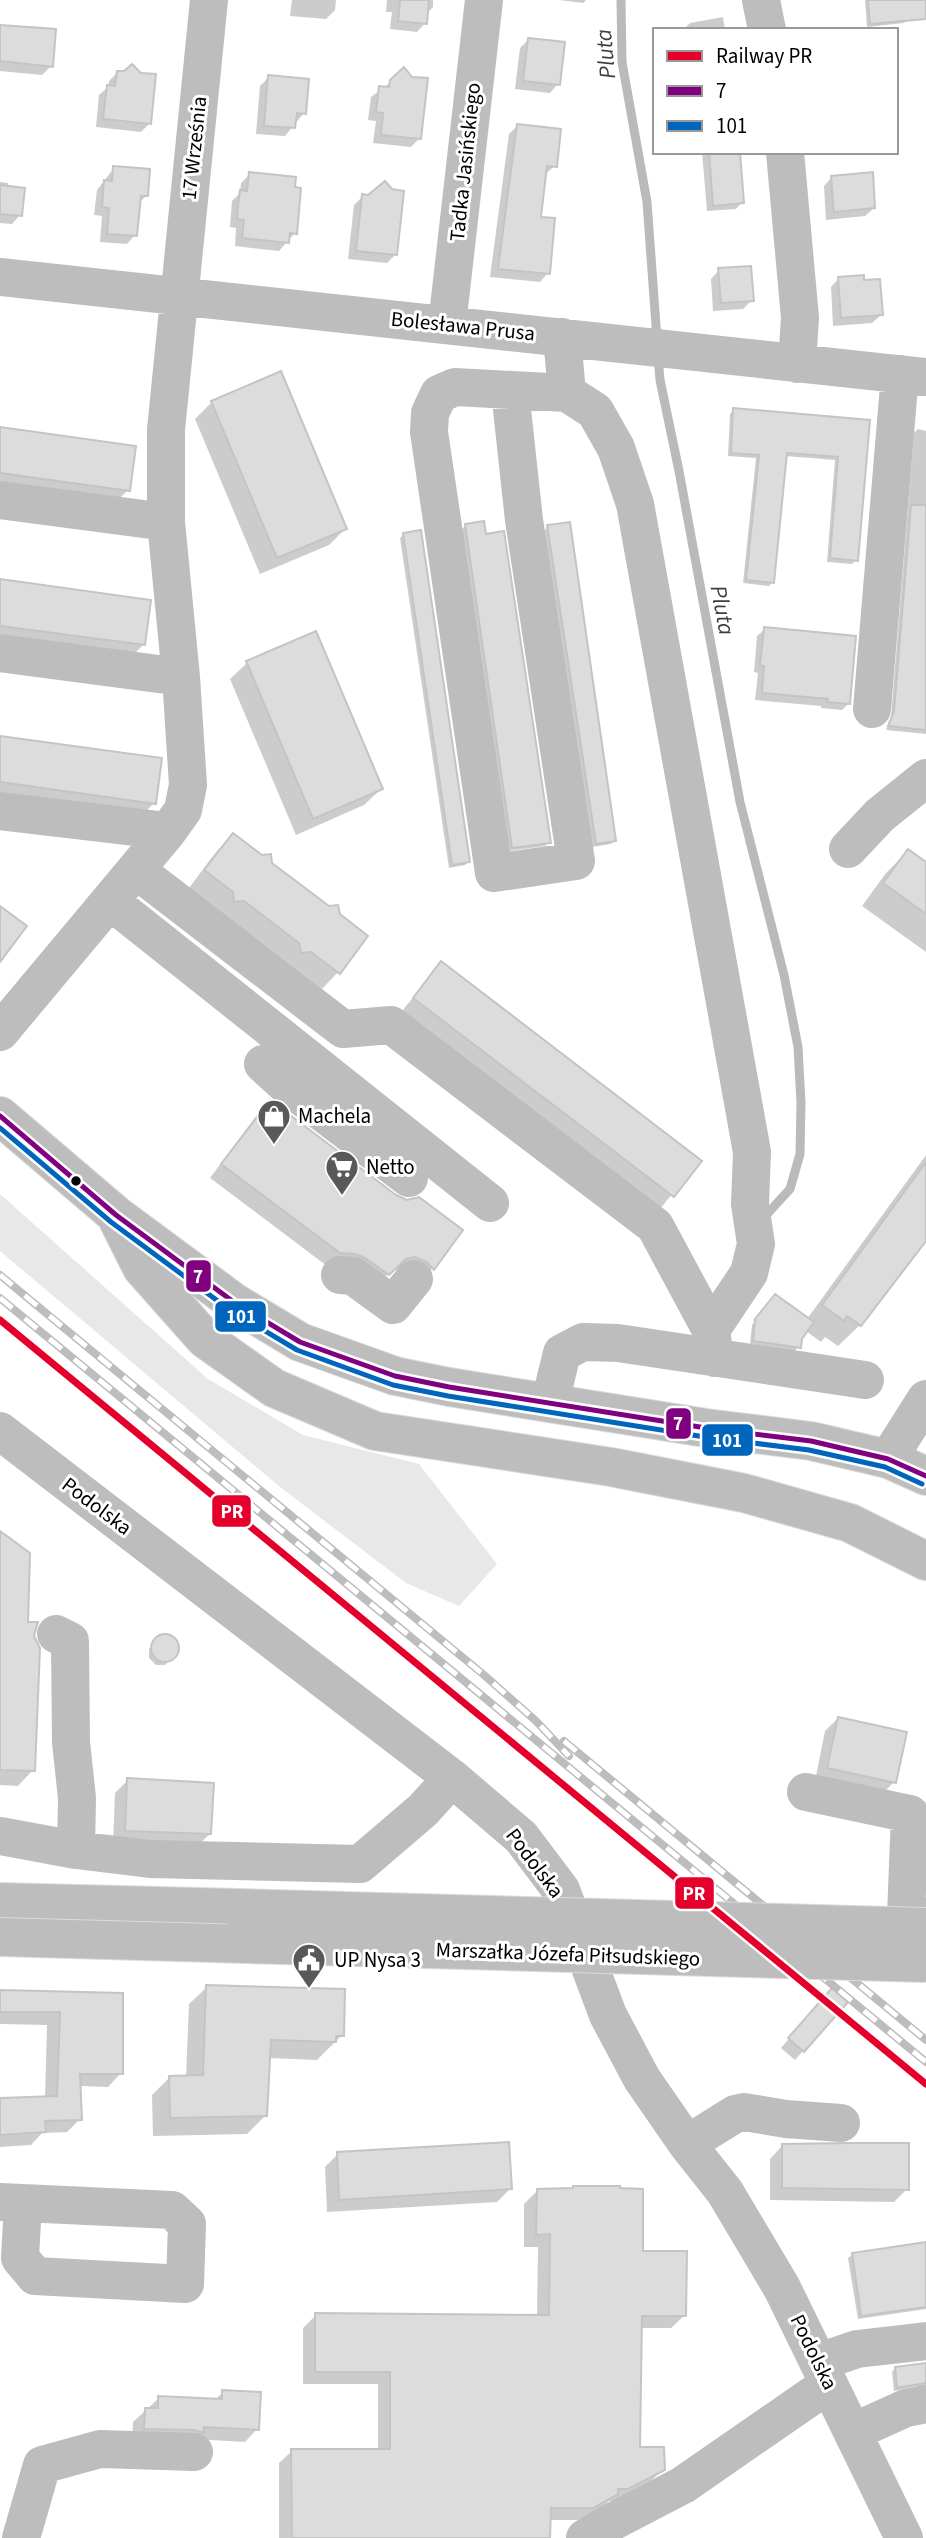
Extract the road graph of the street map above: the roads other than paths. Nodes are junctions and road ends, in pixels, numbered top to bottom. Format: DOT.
graph roads {
  1 [pos="209,0"];
  2 [pos="484,0"];
  3 [pos="761,0"];
  4 [pos="767,28"];
  5 [pos="785,154"];
  6 [pos="0,277"];
  7 [pos="180,296"];
  8 [pos="447,325"];
  9 [pos="562,337"];
  10 [pos="797,364"];
  11 [pos="913,376"];
  12 [pos="510,391"];
  13 [pos="567,393"];
  14 [pos="0,500"];
  15 [pos="166,522"];
  16 [pos="0,653"];
  17 [pos="181,677"];
  18 [pos="872,709"];
  19 [pos="926,778"];
  20 [pos="0,811"];
  21 [pos="168,831"];
  22 [pos="848,849"];
  23 [pos="136,870"];
  24 [pos="110,901"];
  25 [pos="0,1032"];
  26 [pos="263,1064"];
  27 [pos="0,1116"];
  28 [pos="409,1178"];
  29 [pos="490,1202"];
  30 [pos="116,1215"];
  31 [pos="340,1275"];
  32 [pos="414,1279"];
  33 [pos="713,1344"];
  34 [pos="865,1380"];
  35 [pos="926,1399"];
  36 [pos="550,1402"];
  37 [pos="0,1431"];
  38 [pos="888,1459"];
  39 [pos="926,1476"];
  40 [pos="916,1556"];
  41 [pos="56,1634"];
  42 [pos="452,1778"];
  43 [pos="806,1792"];
  44 [pos="0,1836"];
  45 [pos="76,1850"];
  46 [pos="0,1902"];
  47 [pos="926,1916"];
  48 [pos="926,1927"];
  49 [pos="0,1937"];
  50 [pos="926,1963"];
  51 [pos="841,2123"];
  52 [pos="687,2144"];
  53 [pos="926,2341"];
  54 [pos="824,2373"];
  55 [pos="926,2404"];
  56 [pos="853,2432"];
  57 [pos="194,2452"];
  58 [pos="910,2529"];
  59 [pos="21,2538"];
  60 [pos="585,2538"];
  1 -- 7 [label="street, 17 Września"];
  2 -- 8 [label="street, Tadka Jasińskiego"];
  3 -- 4 [label="street"];
  5 -- 10 [label="street"];
  6 -- 7 [label="street, Bolesława Prusa"];
  7 -- 8 [label="street, Bolesława Prusa"];
  7 -- 15 [label="street, 17 Września"];
  8 -- 9 [label="street, Bolesława Prusa"];
  9 -- 10 [label="street, Bolesława Prusa"];
  9 -- 13 [label="street"];
  10 -- 11 [label="street, Bolesława Prusa"];
  11 -- 18 [label="street"];
  12 -- 12 [label="street"];
  12 -- 13 [label="street"];
  13 -- 33 [label="street"];
  14 -- 15 [label="street"];
  15 -- 17 [label="street, 17 Września"];
  16 -- 17 [label="street"];
  17 -- 21 [label="street, 17 Września"];
  19 -- 22 [label="street"];
  20 -- 21 [label="street"];
  21 -- 23 [label="street, 17 Września"];
  23 -- 24 [label="street, 17 Września"];
  23 -- 33 [label="street"];
  24 -- 25 [label="street, 17 Września"];
  24 -- 29 [label="street"];
  26 -- 28 [label="street"];
  27 -- 30 [label="street"];
  30 -- 36 [label="street"];
  30 -- 40 [label="street"];
  31 -- 32 [label="street"];
  33 -- 34 [label="street"];
  33 -- 36 [label="street"];
  35 -- 38 [label="street"];
  36 -- 38 [label="street"];
  37 -- 42 [label="street, Podolska"];
  38 -- 39 [label="street"];
  41 -- 45 [label="street"];
  42 -- 45 [label="street"];
  42 -- 52 [label="street, Podolska"];
  43 -- 47 [label="street"];
  44 -- 45 [label="street"];
  46 -- 48 [label="street, Marszałka Józefa Piłsudskiego, bridge"];
  49 -- 50 [label="street, Marszałka Józefa Piłsudskiego, bridge"];
  51 -- 52 [label="street"];
  52 -- 54 [label="street, Podolska"];
  53 -- 54 [label="street"];
  54 -- 56 [label="street, Podolska"];
  54 -- 60 [label="street"];
  55 -- 56 [label="street"];
  56 -- 58 [label="street, Podolska"];
  57 -- 59 [label="street"];
}
